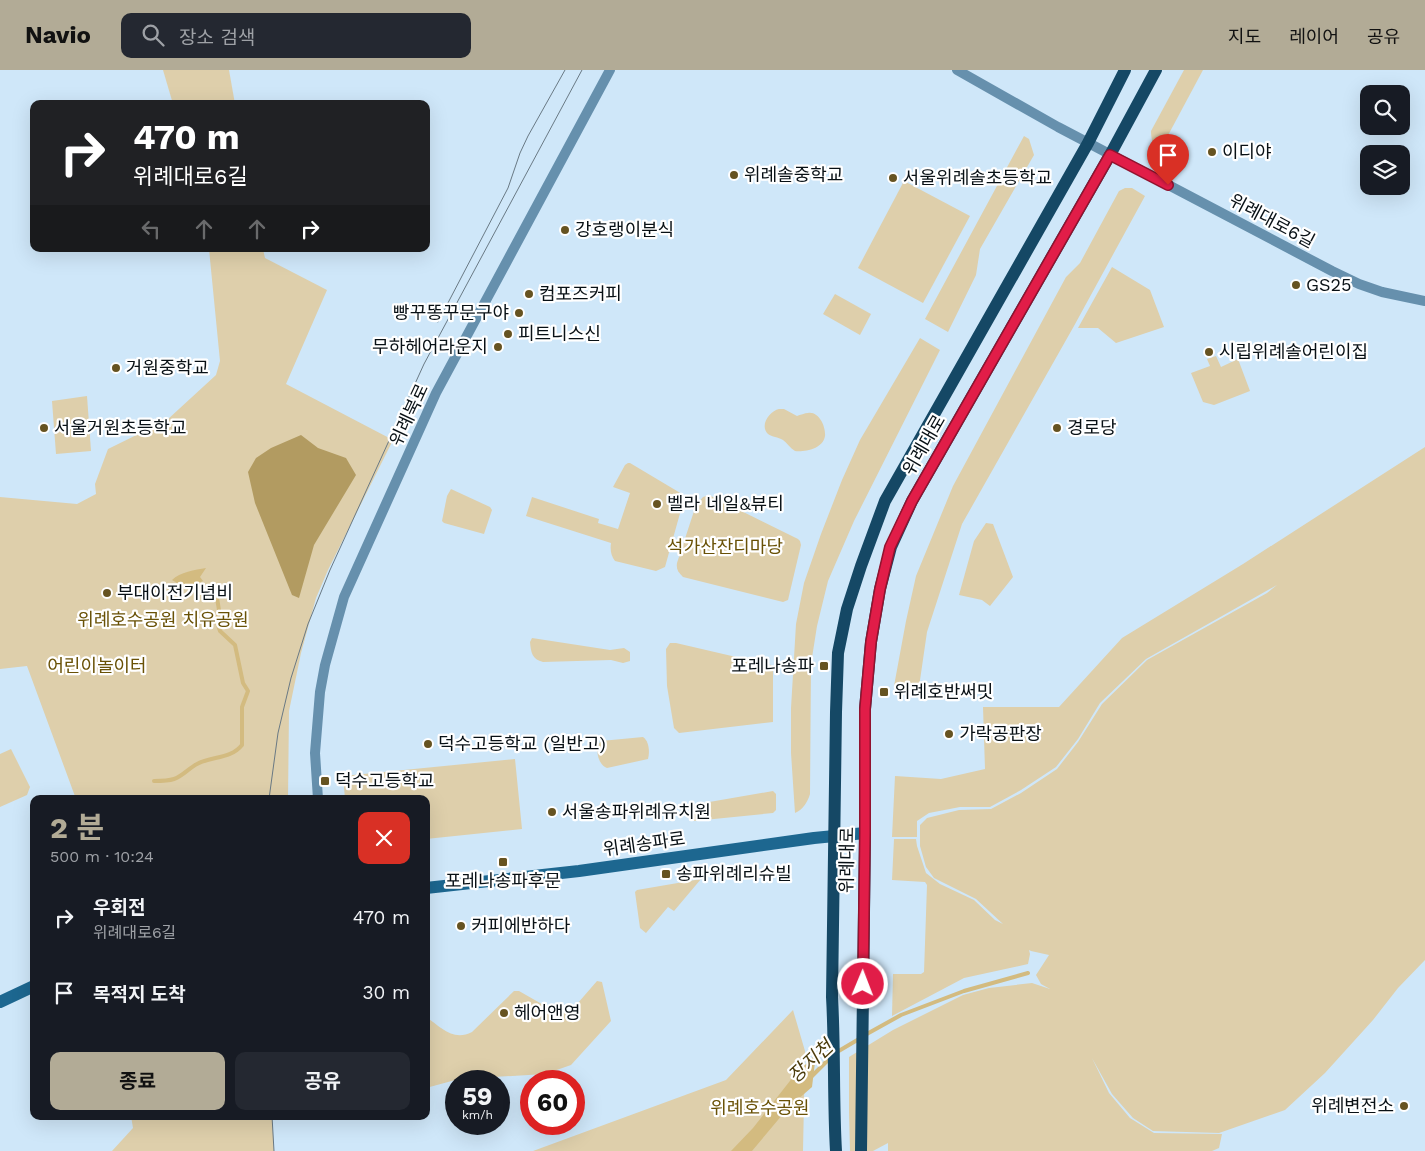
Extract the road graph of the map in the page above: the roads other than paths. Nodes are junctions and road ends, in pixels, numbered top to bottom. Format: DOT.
graph roads {
  1 [pos="610,70"];
  2 [pos="957,70"];
  3 [pos="1125,70"];
  4 [pos="1156,70"];
  5 [pos="1088,143"];
  6 [pos="1110,155"];
  7 [pos="1425,301"];
  8 [pos="318,795"];
  9 [pos="865,833"];
  10 [pos="834,836"];
  11 [pos="430,888"];
  12 [pos="30,988"];
  13 [pos="0,1002"];
  14 [pos="836,1151"];
  15 [pos="861,1151"];
  1 -- 8 [label="street, 위례북로"];
  2 -- 5 [label="street, 위례대로6길"];
  3 -- 5 [label="main road, 위례대로"];
  4 -- 6 [label="main road, 위례대로"];
  5 -- 6 [label="street, 위례대로6길"];
  5 -- 10 [label="main road, 위례대로"];
  6 -- 7 [label="street, 위례대로6길"];
  6 -- 9 [label="main road, 위례대로"];
  9 -- 10 [label="main road, 위례송파로"];
  9 -- 15 [label="main road, 위례대로"];
  10 -- 11 [label="main road, 위례송파로"];
  10 -- 14 [label="main road, 위례대로"];
  12 -- 13 [label="main road"];
}
